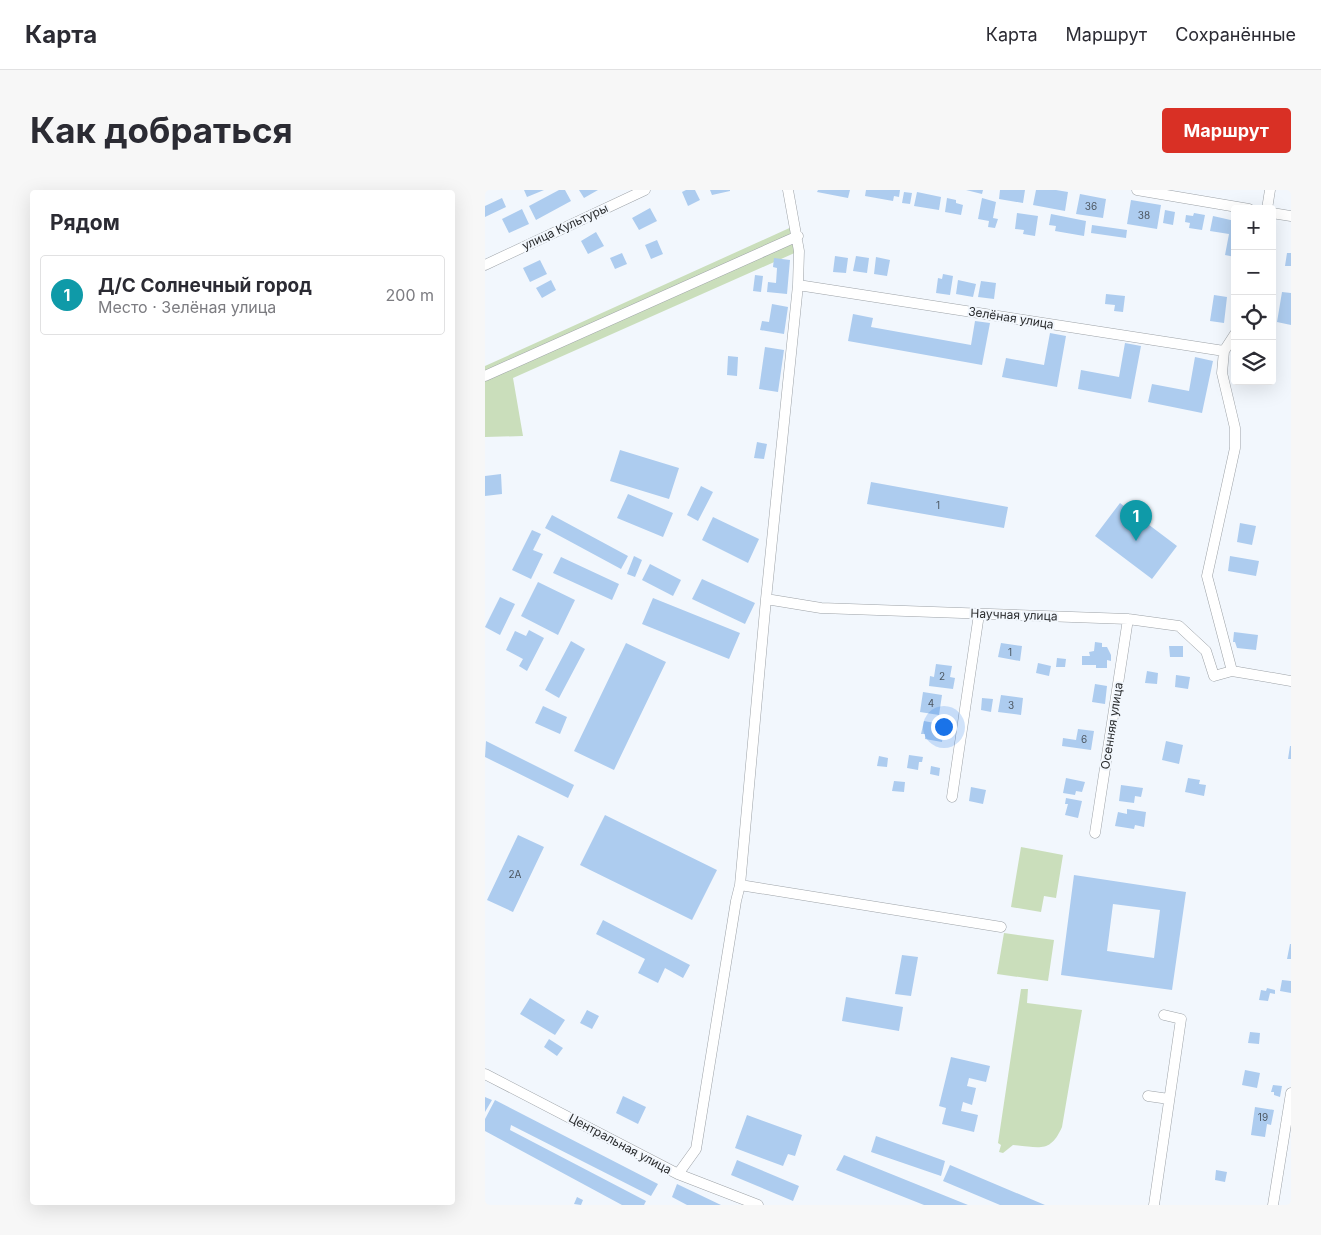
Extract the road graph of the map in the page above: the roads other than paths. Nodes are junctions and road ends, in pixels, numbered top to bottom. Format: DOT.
graph roads {
  1 [pos="645,190"];
  2 [pos="788,190"];
  3 [pos="1137,190"];
  4 [pos="1270,190"];
  5 [pos="1268,205"];
  6 [pos="1231,206"];
  7 [pos="1276,214"];
  8 [pos="1291,216"];
  9 [pos="798,236"];
  10 [pos="485,265"];
  11 [pos="798,285"];
  12 [pos="1231,340"];
  13 [pos="1224,351"];
  14 [pos="485,376"];
  15 [pos="766,599"];
  16 [pos="979,614"];
  17 [pos="1128,619"];
  18 [pos="1232,670"];
  19 [pos="1291,681"];
  20 [pos="952,797"];
  21 [pos="1095,833"];
  22 [pos="740,885"];
  23 [pos="1001,926"];
  24 [pos="1164,1015"];
  25 [pos="485,1074"];
  26 [pos="1291,1093"];
  27 [pos="1148,1096"];
  28 [pos="1169,1100"];
  29 [pos="678,1174"];
  30 [pos="758,1205"];
  31 [pos="1154,1205"];
  32 [pos="1273,1205"];
  1 -- 10 [label="street, улица Культуры"];
  2 -- 9 [label="street"];
  3 -- 6 [label="street"];
  4 -- 5 [label="street"];
  7 -- 8 [label="street"];
  9 -- 11 [label="street"];
  9 -- 14 [label="street"];
  11 -- 13 [label="street, Зелёная улица"];
  11 -- 15 [label="street"];
  12 -- 13 [label="street"];
  13 -- 18 [label="street"];
  15 -- 16 [label="street, Научная улица"];
  15 -- 22 [label="street"];
  16 -- 17 [label="street, Научная улица"];
  16 -- 20 [label="street"];
  17 -- 18 [label="street, Научная улица"];
  17 -- 21 [label="street, Осенняя улица"];
  18 -- 19 [label="street"];
  22 -- 23 [label="street"];
  22 -- 29 [label="street"];
  24 -- 28 [label="street"];
  25 -- 29 [label="street, Центральная улица"];
  26 -- 32 [label="street"];
  27 -- 28 [label="street"];
  28 -- 31 [label="street"];
  29 -- 30 [label="street, Центральная улица"];
}
